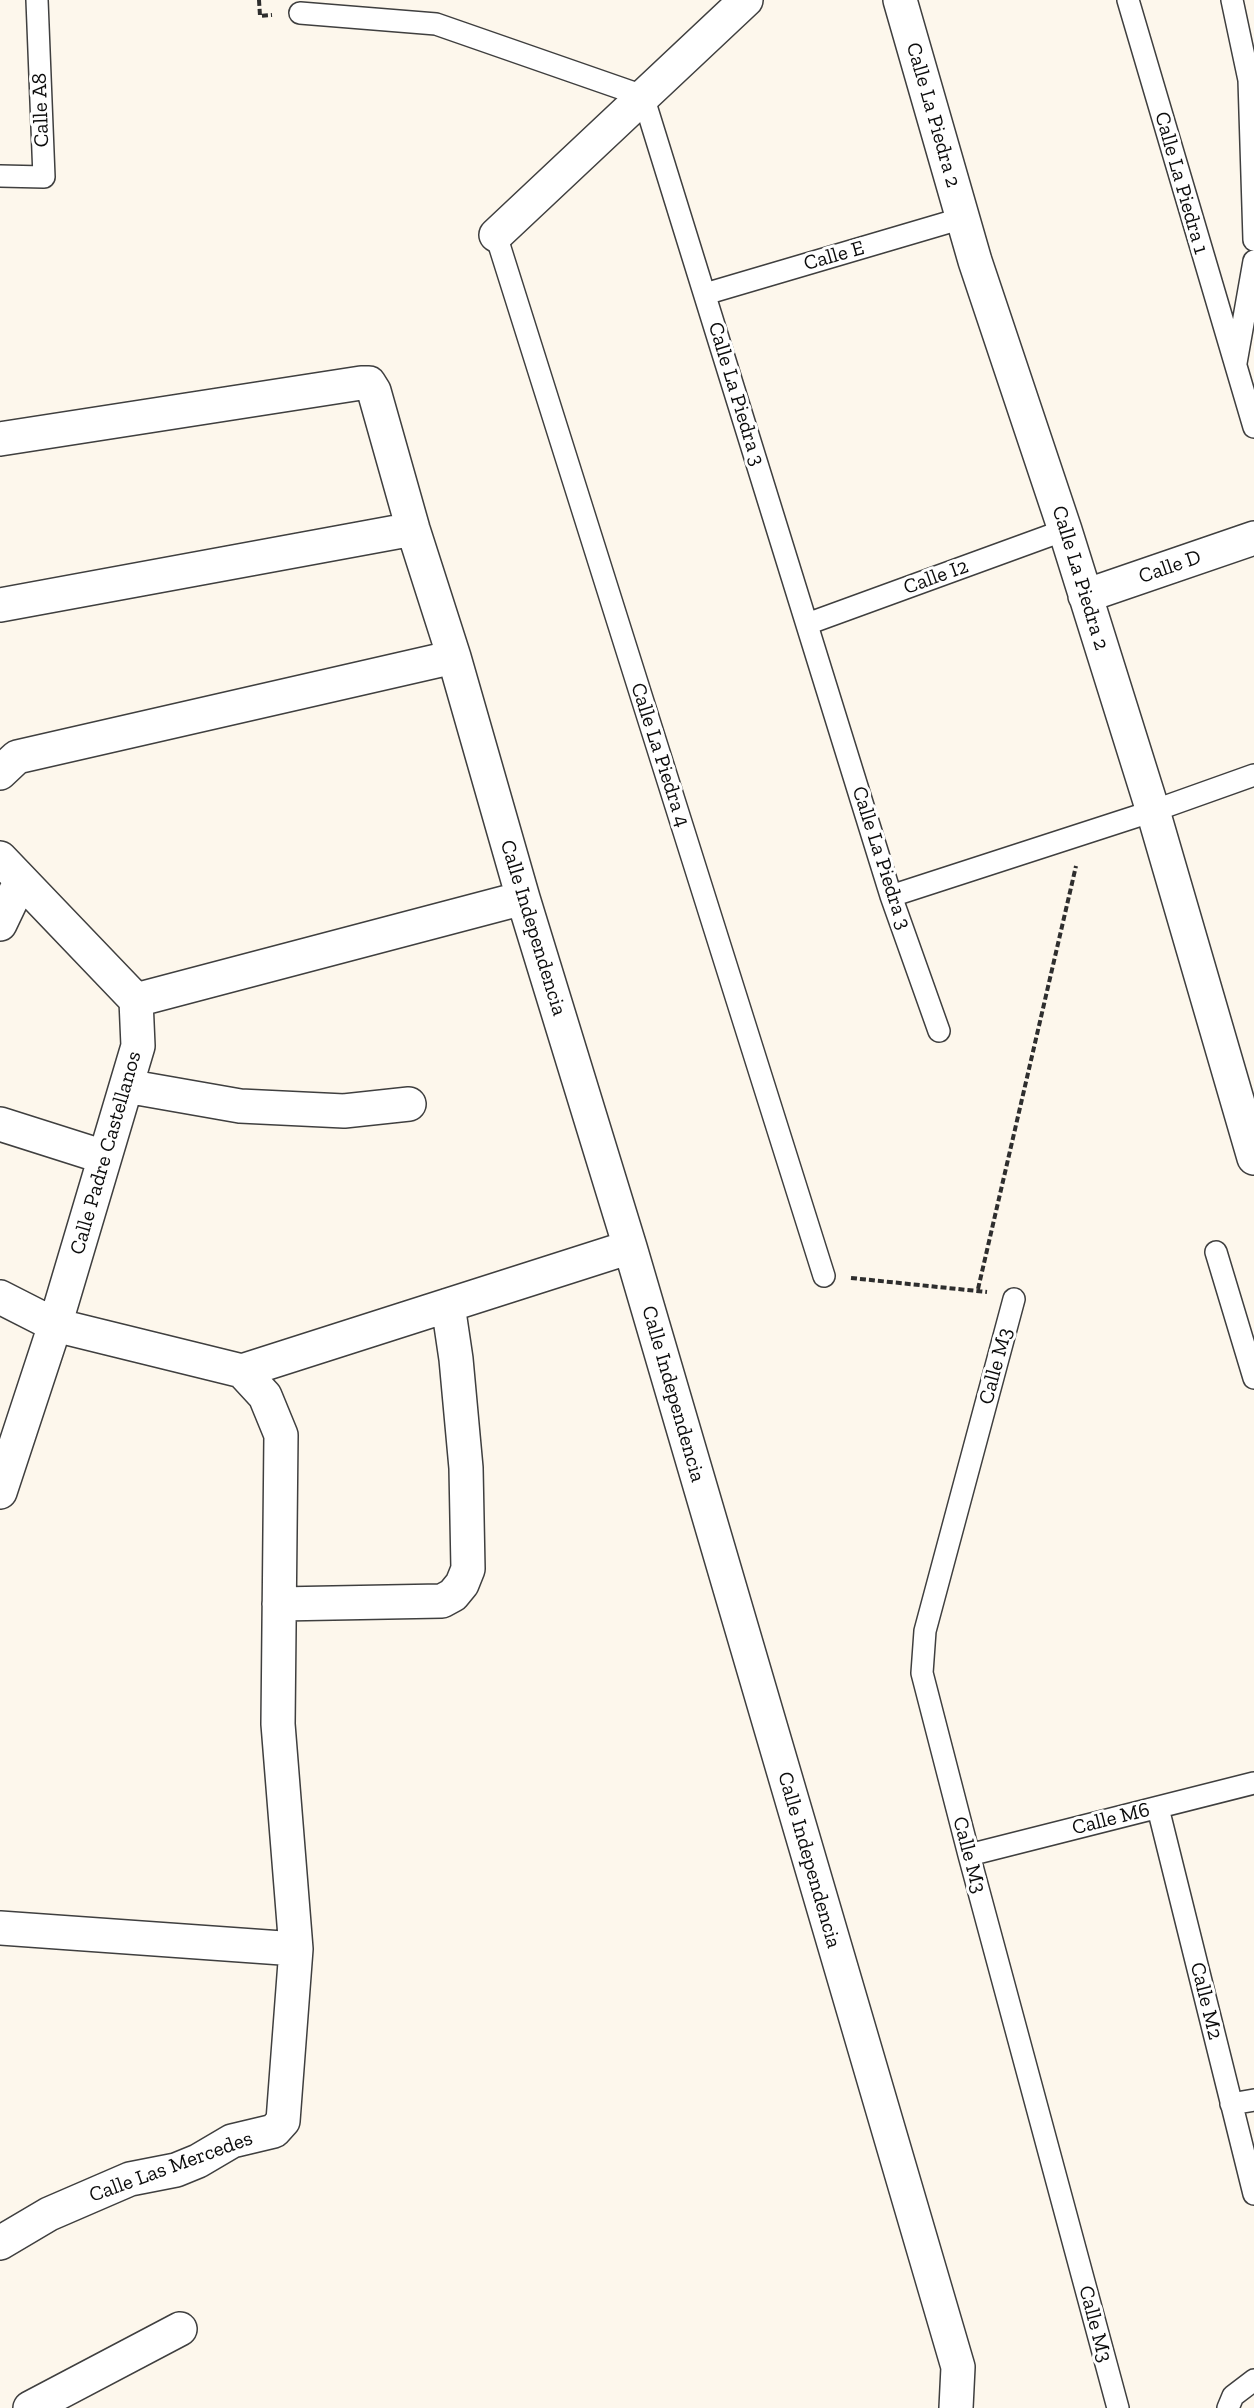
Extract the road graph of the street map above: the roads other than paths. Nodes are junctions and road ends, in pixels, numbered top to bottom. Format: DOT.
graph roads {
  1 [pos="37,0"];
  2 [pos="746,0"];
  3 [pos="900,0"];
  4 [pos="1128,0"];
  5 [pos="1232,0"];
  6 [pos="300,13"];
  7 [pos="643,96"];
  8 [pos="0,176"];
  9 [pos="963,218"];
  10 [pos="496,235"];
  11 [pos="1254,240"];
  12 [pos="1254,261"];
  13 [pos="705,294"];
  14 [pos="1236,366"];
  15 [pos="1254,427"];
  16 [pos="0,439"];
  17 [pos="413,530"];
  18 [pos="1065,530"];
  19 [pos="1254,538"];
  20 [pos="1085,596"];
  21 [pos="0,605"];
  22 [pos="807,624"];
  23 [pos="454,657"];
  24 [pos="0,773"];
  25 [pos="1254,775"];
  26 [pos="1153,811"];
  27 [pos="11,869"];
  28 [pos="891,896"];
  29 [pos="523,898"];
  30 [pos="0,924"];
  31 [pos="136,1000"];
  32 [pos="939,1031"];
  33 [pos="126,1086"];
  34 [pos="409,1104"];
  35 [pos="0,1124"];
  36 [pos="104,1157"];
  37 [pos="1254,1158"];
  38 [pos="630,1247"];
  39 [pos="1216,1252"];
  40 [pos="824,1275"];
  41 [pos="0,1297"];
  42 [pos="1014,1299"];
  43 [pos="448,1305"];
  44 [pos="55,1325"];
  45 [pos="242,1371"];
  46 [pos="1254,1378"];
  47 [pos="0,1492"];
  48 [pos="279,1604"];
  49 [pos="1254,1783"];
  50 [pos="1158,1808"];
  51 [pos="969,1855"];
  52 [pos="0,1928"];
  53 [pos="296,1949"];
  54 [pos="1254,2100"];
  55 [pos="1231,2104"];
  56 [pos="1254,2194"];
  57 [pos="0,2242"];
  58 [pos="180,2329"];
  59 [pos="1254,2380"];
  60 [pos="30,2408"];
  61 [pos="956,2408"];
  62 [pos="1118,2408"];
  63 [pos="1228,2408"];
  1 -- 8 [label="lane, Calle A8"];
  2 -- 7 [label="street"];
  3 -- 9 [label="street, Calle La Piedra 2"];
  4 -- 14 [label="lane, Calle La Piedra 1"];
  5 -- 11 [label="lane"];
  6 -- 7 [label="lane"];
  7 -- 10 [label="street"];
  7 -- 13 [label="lane, Calle La Piedra 3"];
  9 -- 13 [label="lane, Calle E"];
  9 -- 18 [label="street, Calle La Piedra 2"];
  10 -- 40 [label="lane, Calle La Piedra 4"];
  12 -- 14 [label="lane, Calle La Piedra 1"];
  13 -- 22 [label="lane, Calle La Piedra 3"];
  14 -- 15 [label="lane, Calle La Piedra 1"];
  16 -- 17 [label="street, Calle Independencia"];
  17 -- 21 [label="street"];
  17 -- 23 [label="street, Calle Independencia"];
  18 -- 20 [label="street, Calle La Piedra 2"];
  18 -- 22 [label="lane, Calle I2"];
  19 -- 20 [label="street, Calle D"];
  20 -- 26 [label="street, Calle La Piedra 2"];
  22 -- 28 [label="lane, Calle La Piedra 3"];
  23 -- 24 [label="street"];
  23 -- 29 [label="street, Calle Independencia"];
  25 -- 26 [label="lane"];
  26 -- 28 [label="lane"];
  26 -- 37 [label="street, Calle La Piedra 2"];
  27 -- 30 [label="street"];
  27 -- 31 [label="street"];
  28 -- 32 [label="lane, Calle La Piedra 3"];
  29 -- 31 [label="street"];
  29 -- 38 [label="street, Calle Independencia"];
  31 -- 33 [label="street, Calle Padre Castellanos"];
  33 -- 34 [label="street"];
  33 -- 36 [label="street, Calle Padre Castellanos"];
  35 -- 36 [label="street"];
  36 -- 44 [label="street, Calle Padre Castellanos"];
  38 -- 43 [label="street"];
  38 -- 61 [label="street, Calle Independencia"];
  39 -- 46 [label="lane"];
  41 -- 44 [label="street"];
  42 -- 51 [label="lane, Calle M3"];
  43 -- 45 [label="street"];
  43 -- 48 [label="street"];
  44 -- 45 [label="street"];
  44 -- 47 [label="street, Calle Padre Castellanos"];
  45 -- 48 [label="street, Calle Las Mercedes"];
  48 -- 53 [label="street, Calle Las Mercedes"];
  49 -- 50 [label="lane, Calle M6"];
  50 -- 51 [label="lane, Calle M6"];
  50 -- 55 [label="lane, Calle M2"];
  51 -- 62 [label="lane, Calle M3"];
  52 -- 53 [label="street"];
  53 -- 57 [label="street, Calle Las Mercedes"];
  54 -- 55 [label="lane"];
  55 -- 56 [label="lane, Calle M2"];
  58 -- 60 [label="street"];
  59 -- 63 [label="lane"];
}
